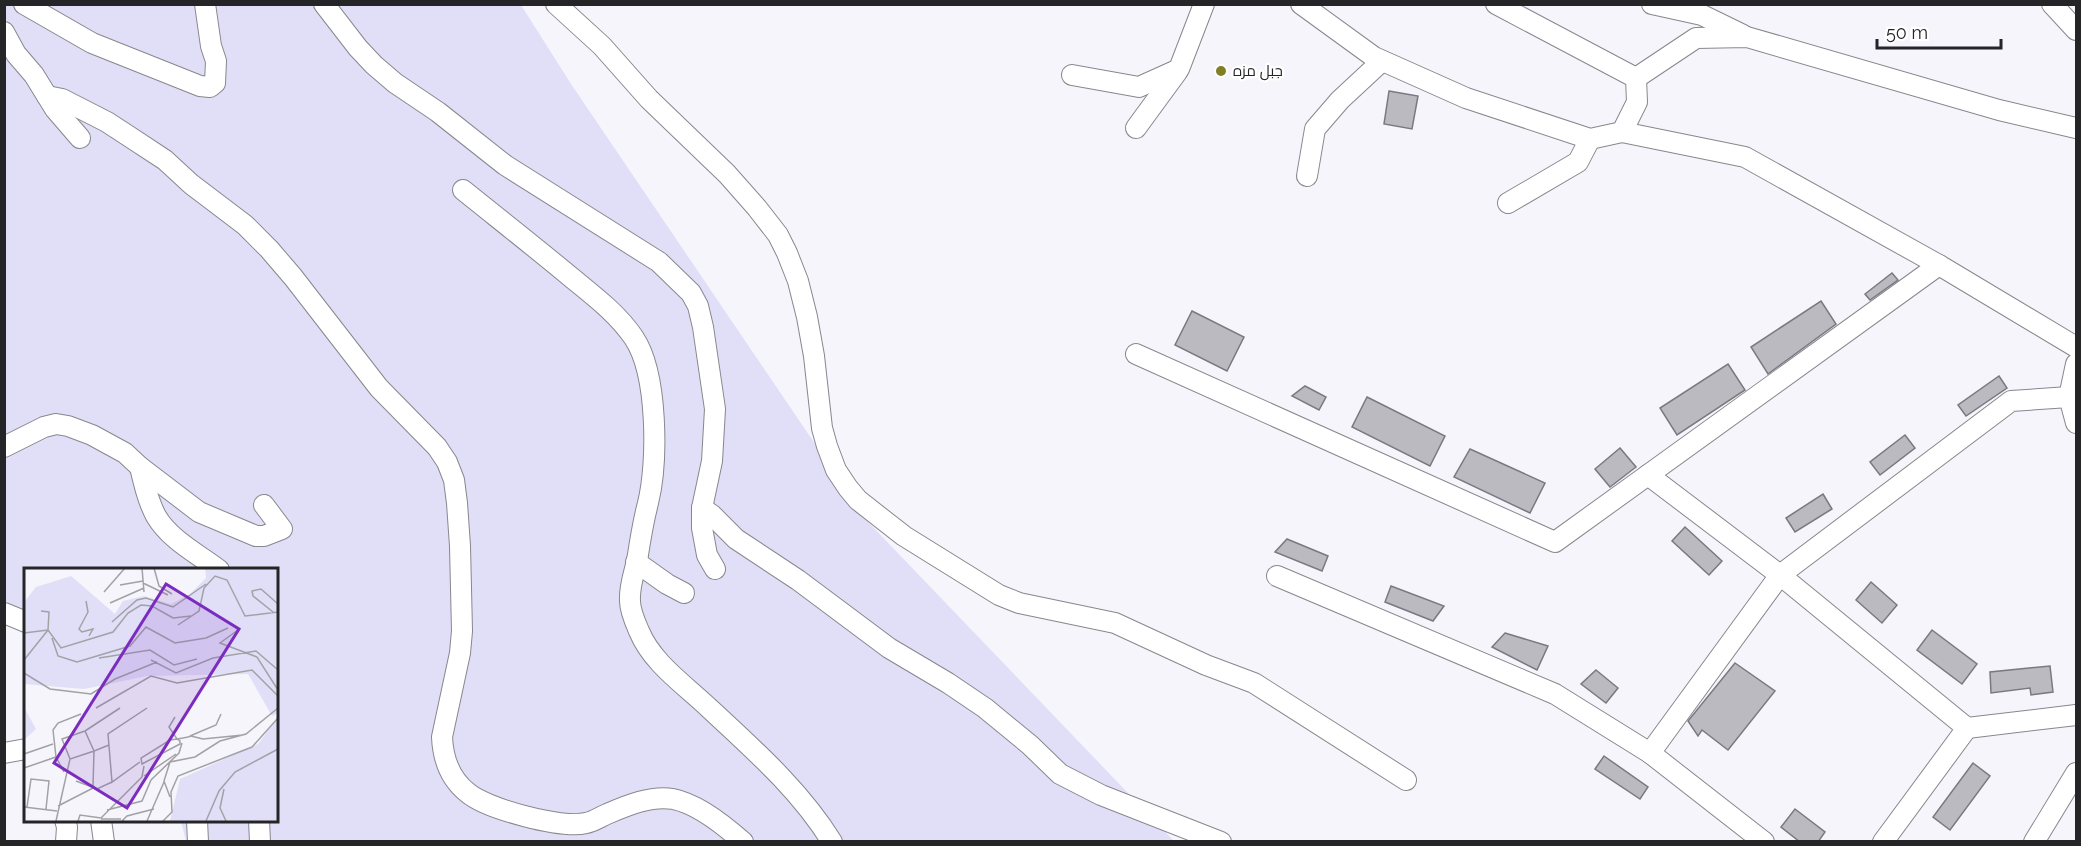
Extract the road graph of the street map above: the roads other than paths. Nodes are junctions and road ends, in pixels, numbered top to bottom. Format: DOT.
graph roads {
  1 [pos="24,4"];
  2 [pos="205,4"];
  3 [pos="324,4"];
  4 [pos="556,4"];
  5 [pos="1204,4"];
  6 [pos="1301,4"];
  7 [pos="1496,4"];
  8 [pos="1652,4"];
  9 [pos="2052,4"];
  10 [pos="2076,30"];
  11 [pos="4,32"];
  12 [pos="1747,37"];
  13 [pos="1382,61"];
  14 [pos="1179,69"];
  15 [pos="1072,75"];
  16 [pos="1636,78"];
  17 [pos="47,96"];
  18 [pos="1136,128"];
  19 [pos="2076,128"];
  20 [pos="1622,132"];
  21 [pos="80,138"];
  22 [pos="1590,139"];
  23 [pos="1307,176"];
  24 [pos="463,190"];
  25 [pos="1508,203"];
  26 [pos="1939,265"];
  27 [pos="2076,346"];
  28 [pos="1136,354"];
  29 [pos="2076,372"];
  30 [pos="2069,396"];
  31 [pos="2076,423"];
  32 [pos="4,447"];
  33 [pos="140,467"];
  34 [pos="1648,475"];
  35 [pos="264,505"];
  36 [pos="702,508"];
  37 [pos="636,562"];
  38 [pos="216,568"];
  39 [pos="715,569"];
  40 [pos="1780,575"];
  41 [pos="1277,576"];
  42 [pos="684,593"];
  43 [pos="4,613"];
  44 [pos="24,621"];
  45 [pos="2076,715"];
  46 [pos="1967,728"];
  47 [pos="24,748"];
  48 [pos="4,753"];
  49 [pos="1650,753"];
  50 [pos="2076,773"];
  51 [pos="1406,780"];
  52 [pos="65,822"];
  53 [pos="101,822"];
  54 [pos="197,822"];
  55 [pos="259,822"];
  56 [pos="66,842"];
  57 [pos="104,842"];
  58 [pos="198,842"];
  59 [pos="260,842"];
  60 [pos="743,842"];
  61 [pos="832,842"];
  62 [pos="1221,842"];
  63 [pos="1764,842"];
  64 [pos="1883,842"];
  65 [pos="2034,842"];
  1 -- 2 [label="street"];
  3 -- 36 [label="street"];
  4 -- 51 [label="street"];
  5 -- 14 [label="street"];
  6 -- 13 [label="street"];
  7 -- 16 [label="street"];
  8 -- 12 [label="street"];
  9 -- 10 [label="street"];
  11 -- 17 [label="street"];
  12 -- 16 [label="street"];
  12 -- 19 [label="street"];
  13 -- 22 [label="street"];
  13 -- 23 [label="street"];
  14 -- 15 [label="street"];
  14 -- 18 [label="street"];
  16 -- 20 [label="street"];
  17 -- 21 [label="street"];
  17 -- 60 [label="street"];
  20 -- 22 [label="street"];
  20 -- 26 [label="street"];
  22 -- 25 [label="street"];
  24 -- 37 [label="street"];
  26 -- 27 [label="street"];
  26 -- 34 [label="street"];
  28 -- 34 [label="street"];
  29 -- 30 [label="street"];
  30 -- 31 [label="street"];
  30 -- 40 [label="street"];
  32 -- 33 [label="street"];
  33 -- 35 [label="street"];
  33 -- 38 [label="street"];
  34 -- 40 [label="street"];
  36 -- 39 [label="street"];
  36 -- 62 [label="street"];
  37 -- 42 [label="street"];
  37 -- 61 [label="street"];
  40 -- 46 [label="street"];
  40 -- 49 [label="street"];
  41 -- 49 [label="street"];
  43 -- 44 [label="street"];
  45 -- 46 [label="street"];
  46 -- 64 [label="street"];
  47 -- 48 [label="street"];
  49 -- 63 [label="street"];
  50 -- 65 [label="street"];
  52 -- 56 [label="street"];
  53 -- 57 [label="street"];
  54 -- 58 [label="street"];
  55 -- 59 [label="street"];
}
